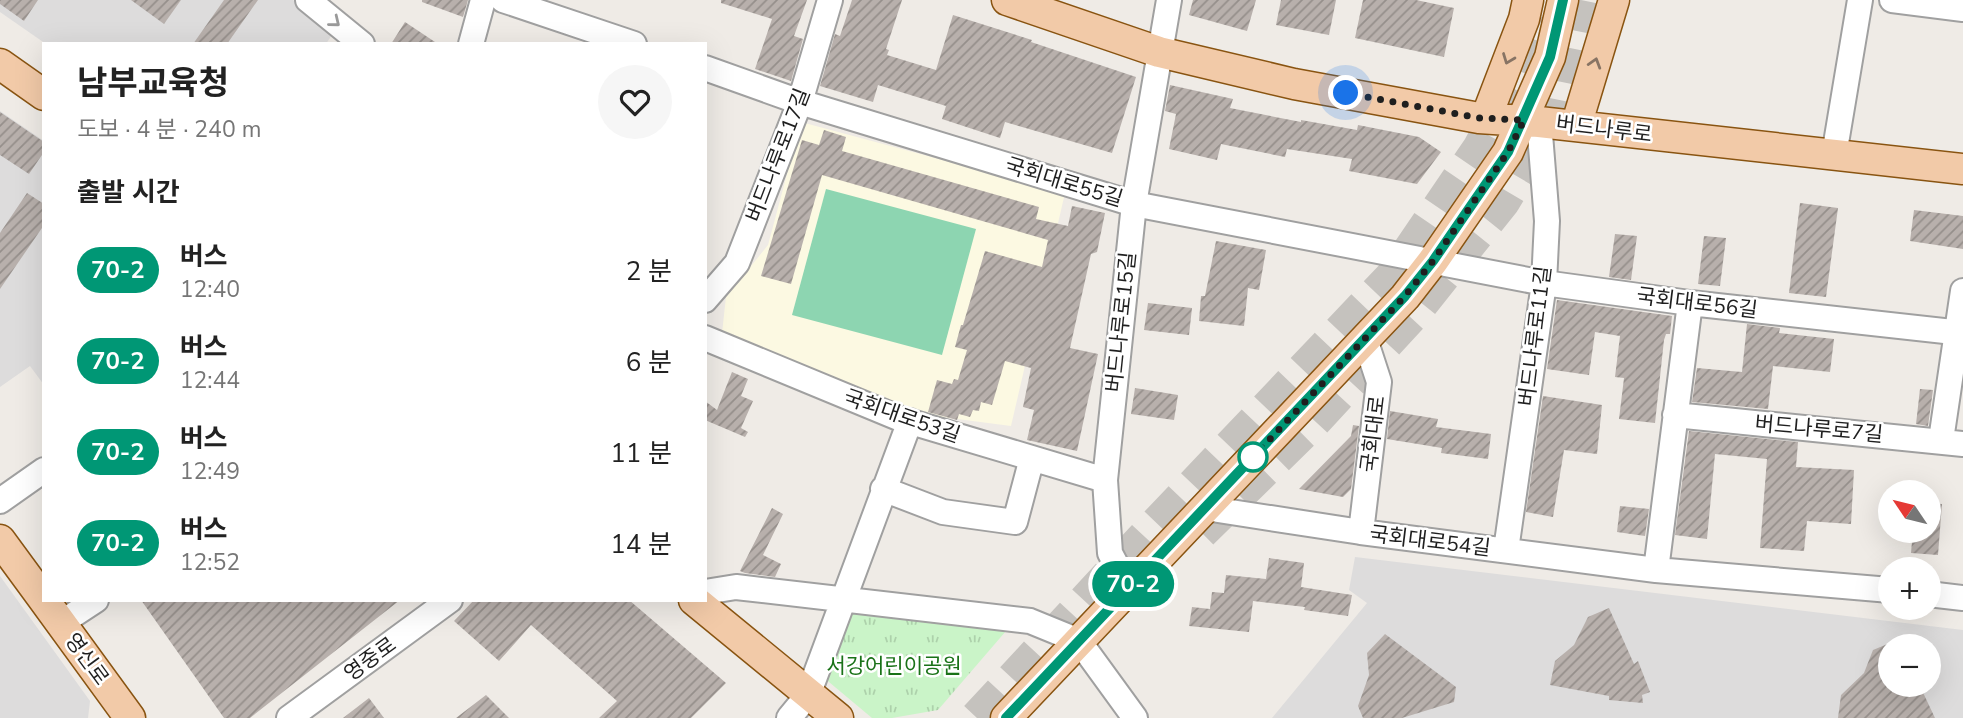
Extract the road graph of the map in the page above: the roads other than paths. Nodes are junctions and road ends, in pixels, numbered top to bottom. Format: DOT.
graph roads {
  1 [pos="308,0"];
  2 [pos="483,0"];
  3 [pos="503,0"];
  4 [pos="830,0"];
  5 [pos="1007,0"];
  6 [pos="1169,0"];
  7 [pos="1528,0"];
  8 [pos="1563,0"];
  9 [pos="1614,0"];
  10 [pos="1860,0"];
  11 [pos="1892,0"];
  12 [pos="1963,9"];
  13 [pos="596,38"];
  14 [pos="360,42"];
  15 [pos="472,42"];
  16 [pos="621,42"];
  17 [pos="1158,52"];
  18 [pos="0,64"];
  19 [pos="707,69"];
  20 [pos="42,94"];
  21 [pos="800,102"];
  22 [pos="1486,118"];
  23 [pos="1531,121"];
  24 [pos="1576,126"];
  25 [pos="1834,155"];
  26 [pos="1963,169"];
  27 [pos="1134,204"];
  28 [pos="1433,261"];
  29 [pos="1544,283"];
  30 [pos="1963,291"];
  31 [pos="707,298"];
  32 [pos="1690,303"];
  33 [pos="1960,333"];
  34 [pos="707,339"];
  35 [pos="1365,339"];
  36 [pos="1675,415"];
  37 [pos="909,421"];
  38 [pos="1952,442"];
  39 [pos="1032,458"];
  40 [pos="42,471"];
  41 [pos="1105,480"];
  42 [pos="883,489"];
  43 [pos="0,501"];
  44 [pos="1205,508"];
  45 [pos="1361,532"];
  46 [pos="0,540"];
  47 [pos="1506,551"];
  48 [pos="1656,570"];
  49 [pos="1129,589"];
  50 [pos="1878,589"];
  51 [pos="707,592"];
  52 [pos="1941,595"];
  53 [pos="42,597"];
  54 [pos="1963,598"];
  55 [pos="845,600"];
  56 [pos="84,602"];
  57 [pos="447,602"];
  58 [pos="696,602"];
  59 [pos="50,608"];
  60 [pos="1079,641"];
  61 [pos="808,695"];
  62 [pos="130,718"];
  63 [pos="289,718"];
  64 [pos="789,718"];
  65 [pos="838,718"];
  66 [pos="1006,718"];
  67 [pos="1135,718"];
  1 -- 14 [label="street, one-way"];
  2 -- 15 [label="street"];
  3 -- 13 [label="street"];
  4 -- 21 [label="street, 버드나루로17길"];
  5 -- 17 [label="main road, 버드나루로"];
  6 -- 17 [label="street, 버드나루로15길"];
  7 -- 22 [label="main road, one-way"];
  8 -- 23 [label="main road"];
  24 -- 9 [label="main road, one-way"];
  10 -- 25 [label="street"];
  11 -- 12 [label="street"];
  13 -- 16 [label="street"];
  17 -- 22 [label="main road, 버드나루로"];
  17 -- 27 [label="street, 버드나루로15길"];
  18 -- 20 [label="main road"];
  19 -- 21 [label="street, 국회대로55길"];
  21 -- 27 [label="street, 국회대로55길"];
  21 -- 31 [label="street, 버드나루로17길"];
  22 -- 23 [label="main road, 버드나루로"];
  23 -- 24 [label="main road, 버드나루로"];
  23 -- 28 [label="main road"];
  23 -- 29 [label="street, 버드나루로11길"];
  24 -- 25 [label="main road, 버드나루로"];
  25 -- 26 [label="main road, 버드나루로"];
  27 -- 28 [label="street, 국회대로55길"];
  27 -- 41 [label="street, 버드나루로15길"];
  28 -- 29 [label="street, 국회대로56길"];
  28 -- 35 [label="main road"];
  29 -- 32 [label="street, 국회대로56길"];
  29 -- 47 [label="street, 버드나루로11길"];
  30 -- 33 [label="street"];
  32 -- 33 [label="street, 국회대로56길"];
  32 -- 36 [label="street"];
  33 -- 38 [label="street"];
  34 -- 37 [label="street, 국회대로53길"];
  35 -- 44 [label="main road"];
  35 -- 45 [label="street, 국회대로"];
  36 -- 38 [label="street, 버드나루로7길"];
  36 -- 48 [label="street"];
  37 -- 39 [label="street, 국회대로53길"];
  37 -- 42 [label="street"];
  39 -- 41 [label="street, 국회대로53길"];
  39 -- 42 [label="street"];
  40 -- 43 [label="street"];
  41 -- 49 [label="street, 버드나루로15길"];
  42 -- 55 [label="street"];
  44 -- 45 [label="street, 국회대로54길"];
  44 -- 49 [label="main road"];
  45 -- 47 [label="street, 국회대로54길"];
  46 -- 53 [label="main road, 영신로"];
  47 -- 48 [label="street, 국회대로54길"];
  48 -- 50 [label="street, 국회대로54길"];
  49 -- 60 [label="main road"];
  51 -- 55 [label="street"];
  52 -- 54 [label="street"];
  55 -- 60 [label="street"];
  55 -- 61 [label="street"];
  56 -- 59 [label="street"];
  57 -- 63 [label="street, 영중로"];
  58 -- 61 [label="main road"];
  59 -- 62 [label="main road, 영신로"];
  60 -- 66 [label="main road"];
  60 -- 67 [label="street"];
  61 -- 64 [label="street"];
  61 -- 65 [label="main road"];
}
